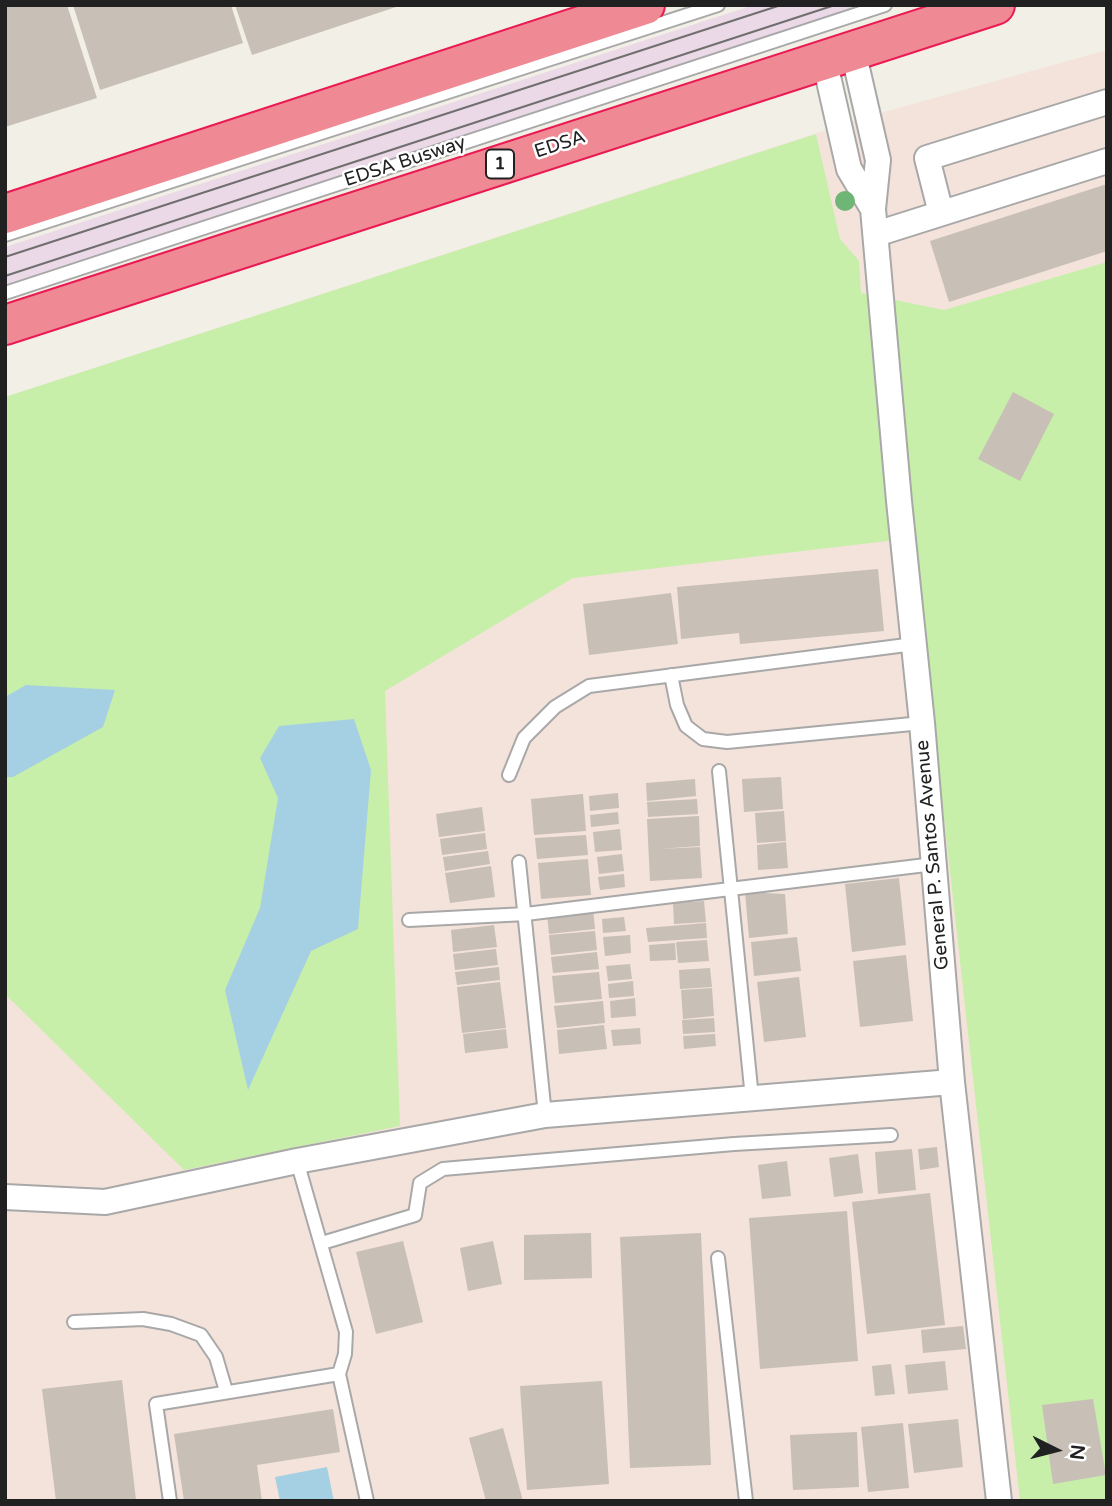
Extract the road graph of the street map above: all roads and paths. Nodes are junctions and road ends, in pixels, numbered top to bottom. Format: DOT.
graph roads {
  1 [pos="645,5"];
  2 [pos="718,5"];
  3 [pos="885,5"];
  4 [pos="995,5"];
  5 [pos="839,55"];
  6 [pos="1107,102"];
  7 [pos="1107,161"];
  8 [pos="941,212"];
  9 [pos="5,214"];
  10 [pos="5,234"];
  11 [pos="876,234"];
  12 [pos="5,293"];
  13 [pos="5,325"];
  14 [pos="914,644"];
  15 [pos="671,675"];
  16 [pos="922,723"];
  17 [pos="719,771"];
  18 [pos="509,775"];
  19 [pos="519,862"];
  20 [pos="934,864"];
  21 [pos="728,888"];
  22 [pos="526,914"];
  23 [pos="409,920"];
  24 [pos="952,1082"];
  25 [pos="752,1098"];
  26 [pos="545,1115"];
  27 [pos="891,1135"];
  28 [pos="297,1161"];
  29 [pos="5,1197"];
  30 [pos="322,1243"];
  31 [pos="718,1258"];
  32 [pos="75,1322"];
  33 [pos="339,1374"];
  34 [pos="226,1391"];
  35 [pos="170,1501"];
  36 [pos="368,1501"];
  37 [pos="746,1501"];
  38 [pos="999,1501"];
  1 -- 9 [label="highway"];
  2 -- 10 [label="lane"];
  3 -- 12 [label="lane, EDSA Busway"];
  4 -- 5 [label="highway, EDSA / 1"];
  5 -- 11 [label="street, General P. Santos Avenue"];
  5 -- 13 [label="highway, EDSA / 1"];
  6 -- 8 [label="street"];
  7 -- 8 [label="street"];
  8 -- 11 [label="street"];
  11 -- 14 [label="street, General P. Santos Avenue"];
  14 -- 15 [label="lane"];
  14 -- 16 [label="street, General P. Santos Avenue"];
  15 -- 16 [label="lane"];
  15 -- 18 [label="lane"];
  16 -- 20 [label="street, General P. Santos Avenue"];
  17 -- 21 [label="lane"];
  19 -- 22 [label="lane"];
  20 -- 21 [label="lane"];
  20 -- 24 [label="street, General P. Santos Avenue"];
  21 -- 22 [label="lane"];
  21 -- 25 [label="lane"];
  22 -- 23 [label="lane"];
  22 -- 26 [label="lane"];
  24 -- 25 [label="street"];
  24 -- 38 [label="street, General P. Santos Avenue"];
  25 -- 26 [label="street"];
  26 -- 28 [label="street"];
  27 -- 30 [label="lane"];
  28 -- 29 [label="street"];
  28 -- 30 [label="lane"];
  30 -- 33 [label="lane"];
  31 -- 37 [label="lane"];
  32 -- 34 [label="lane"];
  33 -- 34 [label="lane"];
  33 -- 36 [label="lane"];
  34 -- 35 [label="lane"];
}
